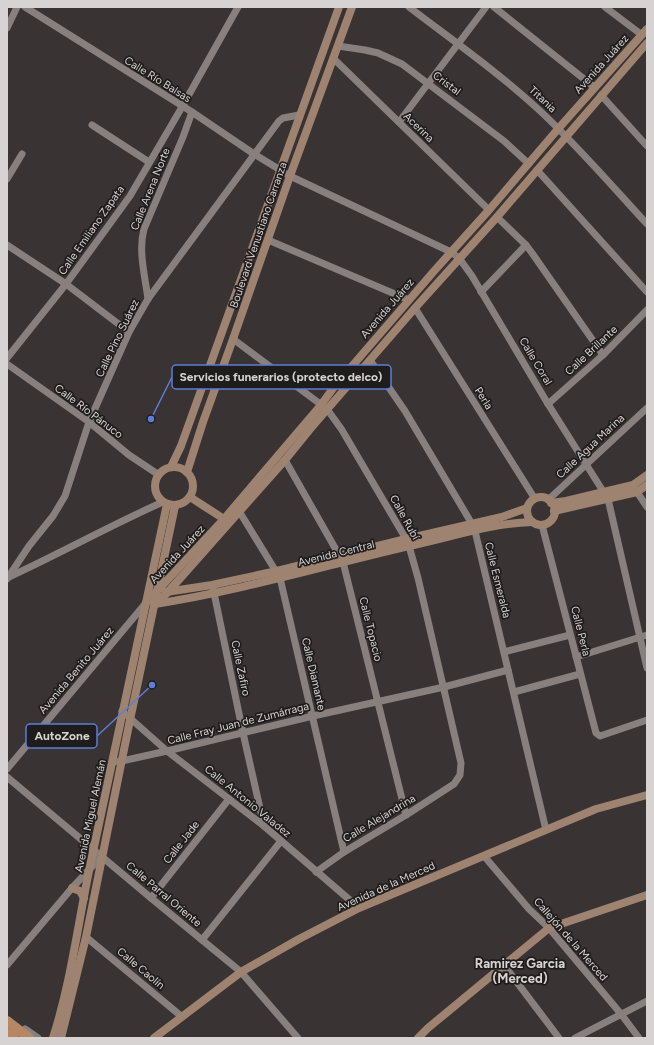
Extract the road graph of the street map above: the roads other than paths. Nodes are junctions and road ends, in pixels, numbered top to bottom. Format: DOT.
graph roads {
  1 [pos="17,7"];
  2 [pos="24,7"];
  3 [pos="238,7"];
  4 [pos="339,7"];
  5 [pos="352,7"];
  6 [pos="409,7"];
  7 [pos="486,7"];
  8 [pos="494,7"];
  9 [pos="605,7"];
  10 [pos="7,28"];
  11 [pos="645,32"];
  12 [pos="647,43"];
  13 [pos="457,44"];
  14 [pos="338,46"];
  15 [pos="334,59"];
  16 [pos="428,82"];
  17 [pos="594,87"];
  18 [pos="601,95"];
  19 [pos="182,107"];
  20 [pos="192,112"];
  21 [pos="299,115"];
  22 [pos="399,122"];
  23 [pos="92,125"];
  24 [pos="558,129"];
  25 [pos="566,136"];
  26 [pos="647,146"];
  27 [pos="22,154"];
  28 [pos="254,154"];
  29 [pos="149,162"];
  30 [pos="529,164"];
  31 [pos="280,170"];
  32 [pos="537,170"];
  33 [pos="290,176"];
  34 [pos="7,179"];
  35 [pos="489,210"];
  36 [pos="497,217"];
  37 [pos="647,224"];
  38 [pos="268,240"];
  39 [pos="7,245"];
  40 [pos="526,245"];
  41 [pos="451,252"];
  42 [pos="459,258"];
  43 [pos="66,284"];
  44 [pos="481,292"];
  45 [pos="647,292"];
  46 [pos="148,299"];
  47 [pos="409,300"];
  48 [pos="415,308"];
  49 [pos="647,310"];
  50 [pos="129,332"];
  51 [pos="233,339"];
  52 [pos="603,355"];
  53 [pos="7,358"];
  54 [pos="370,360"];
  55 [pos="7,364"];
  56 [pos="548,404"];
  57 [pos="324,407"];
  58 [pos="647,408"];
  59 [pos="89,422"];
  60 [pos="285,460"];
  61 [pos="587,463"];
  62 [pos="171,467"];
  63 [pos="187,472"];
  64 [pos="159,475"];
  65 [pos="647,475"];
  66 [pos="647,485"];
  67 [pos="635,488"];
  68 [pos="606,495"];
  69 [pos="190,497"];
  70 [pos="535,499"];
  71 [pos="550,501"];
  72 [pos="168,504"];
  73 [pos="527,508"];
  74 [pos="647,508"];
  75 [pos="239,511"];
  76 [pos="554,511"];
  77 [pos="224,519"];
  78 [pos="532,522"];
  79 [pos="542,525"];
  80 [pos="473,528"];
  81 [pos="408,542"];
  82 [pos="342,558"];
  83 [pos="278,575"];
  84 [pos="8,578"];
  85 [pos="212,585"];
  86 [pos="153,592"];
  87 [pos="168,592"];
  88 [pos="214,594"];
  89 [pos="151,603"];
  90 [pos="570,635"];
  91 [pos="647,635"];
  92 [pos="639,638"];
  93 [pos="504,652"];
  94 [pos="576,657"];
  95 [pos="647,668"];
  96 [pos="508,670"];
  97 [pos="580,674"];
  98 [pos="444,687"];
  99 [pos="514,692"];
  100 [pos="378,702"];
  101 [pos="122,712"];
  102 [pos="312,716"];
  103 [pos="130,720"];
  104 [pos="647,720"];
  105 [pos="243,733"];
  106 [pos="168,751"];
  107 [pos="122,761"];
  108 [pos="112,762"];
  109 [pos="7,769"];
  110 [pos="7,777"];
  111 [pos="454,784"];
  112 [pos="647,795"];
  113 [pos="229,799"];
  114 [pos="406,815"];
  115 [pos="264,826"];
  116 [pos="546,830"];
  117 [pos="281,841"];
  118 [pos="94,849"];
  119 [pos="344,852"];
  120 [pos="102,856"];
  121 [pos="484,856"];
  122 [pos="90,869"];
  123 [pos="316,872"];
  124 [pos="72,888"];
  125 [pos="647,895"];
  126 [pos="84,898"];
  127 [pos="151,898"];
  128 [pos="359,908"];
  129 [pos="549,928"];
  130 [pos="86,937"];
  131 [pos="202,940"];
  132 [pos="7,965"];
  133 [pos="504,965"];
  134 [pos="241,972"];
  135 [pos="647,1001"];
  136 [pos="621,1014"];
  137 [pos="7,1016"];
  138 [pos="181,1016"];
  139 [pos="7,1021"];
  140 [pos="7,1033"];
  141 [pos="14,1038"];
  142 [pos="29,1038"];
  143 [pos="38,1038"];
  144 [pos="53,1038"];
  145 [pos="61,1038"];
  146 [pos="154,1038"];
  147 [pos="298,1038"];
  148 [pos="418,1038"];
  149 [pos="559,1038"];
  150 [pos="575,1038"];
  151 [pos="639,1038"];
  1 -- 10 [label="street"];
  2 -- 19 [label="street, Calle Río Balsas"];
  3 -- 19 [label="street"];
  4 -- 21 [label="main road, Boulevard Venustiano Carranza"];
  5 -- 14 [label="main road, Boulevard Venustiano Carranza"];
  6 -- 13 [label="street, Titania"];
  7 -- 13 [label="street"];
  8 -- 17 [label="street"];
  9 -- 11 [label="street"];
  11 -- 17 [label="main road, Avenida Juárez"];
  12 -- 18 [label="main road, Avenida Juárez"];
  13 -- 16 [label="street"];
  13 -- 24 [label="street, Titania"];
  14 -- 15 [label="main road, Boulevard Venustiano Carranza"];
  14 -- 16 [label="street, Cristal"];
  15 -- 22 [label="street, Acerina"];
  15 -- 33 [label="main road, Boulevard Venustiano Carranza"];
  16 -- 22 [label="street"];
  16 -- 30 [label="street, Cristal"];
  17 -- 24 [label="main road, Avenida Juárez"];
  18 -- 25 [label="main road, Avenida Juárez"];
  18 -- 26 [label="street"];
  19 -- 20 [label="street, Calle Río Balsas"];
  19 -- 29 [label="street, Calle Emiliano Zapata"];
  20 -- 28 [label="street, Calle Río Balsas"];
  20 -- 46 [label="street, Calle Arena Norte"];
  21 -- 28 [label="street, Calle Pino Suárez"];
  21 -- 31 [label="main road, Boulevard Venustiano Carranza"];
  22 -- 35 [label="street, Acerina"];
  23 -- 29 [label="street"];
  24 -- 25 [label="street, Titania"];
  24 -- 30 [label="main road, Avenida Juárez"];
  25 -- 32 [label="main road, Avenida Juárez"];
  25 -- 37 [label="street, Titania"];
  27 -- 34 [label="street"];
  28 -- 31 [label="street, Calle Río Balsas"];
  28 -- 46 [label="street, Calle Pino Suárez"];
  29 -- 43 [label="street, Calle Emiliano Zapata"];
  30 -- 35 [label="main road, Avenida Juárez"];
  31 -- 33 [label="street, Calle Coral"];
  31 -- 62 [label="main road, Boulevard Venustiano Carranza"];
  32 -- 36 [label="main road, Avenida Juárez"];
  32 -- 45 [label="street"];
  33 -- 38 [label="main road, Boulevard Venustiano Carranza"];
  33 -- 41 [label="street, Calle Coral"];
  35 -- 41 [label="main road, Avenida Juárez"];
  36 -- 40 [label="street"];
  36 -- 42 [label="main road, Avenida Juárez"];
  38 -- 47 [label="street"];
  38 -- 51 [label="main road, Boulevard Venustiano Carranza"];
  39 -- 43 [label="street"];
  40 -- 44 [label="street"];
  40 -- 52 [label="street"];
  41 -- 42 [label="street, Calle Coral"];
  41 -- 47 [label="main road, Avenida Juárez"];
  42 -- 44 [label="street, Calle Coral"];
  42 -- 48 [label="main road, Avenida Juárez"];
  43 -- 50 [label="street"];
  43 -- 53 [label="street, Calle Emiliano Zapata"];
  44 -- 56 [label="street, Calle Coral"];
  46 -- 50 [label="street, Calle Pino Suárez"];
  47 -- 57 [label="main road, Avenida Juárez"];
  48 -- 54 [label="main road, Avenida Juárez"];
  48 -- 70 [label="street, Perla"];
  49 -- 52 [label="street, Calle Brillante"];
  50 -- 59 [label="street, Calle Pino Suárez"];
  51 -- 57 [label="street, Calle Rubí"];
  51 -- 63 [label="main road, Boulevard Venustiano Carranza"];
  52 -- 56 [label="street, Calle Brillante"];
  54 -- 57 [label="main road, Avenida Juárez"];
  54 -- 80 [label="street, Calle Esmeralda"];
  55 -- 59 [label="street, Calle Río Pánuco"];
  56 -- 61 [label="street, Calle Coral"];
  57 -- 60 [label="main road, Avenida Juárez"];
  57 -- 77 [label="main road, Avenida Juárez"];
  57 -- 81 [label="street, Calle Rubí"];
  58 -- 61 [label="street, Calle Agua Marina"];
  59 -- 64 [label="street, Calle Río Pánuco"];
  59 -- 84 [label="street, Calle Pino Suárez"];
  60 -- 75 [label="main road, Avenida Juárez"];
  60 -- 82 [label="street, Calle Topacio"];
  61 -- 68 [label="street, Calle Coral"];
  61 -- 71 [label="street, Calle Agua Marina"];
  62 -- 63 [label="main road"];
  62 -- 64 [label="main road"];
  63 -- 69 [label="main road"];
  64 -- 72 [label="main road"];
  65 -- 67 [label="main road"];
  66 -- 67 [label="main road"];
  67 -- 68 [label="main road"];
  67 -- 74 [label="street"];
  68 -- 71 [label="main road"];
  68 -- 76 [label="main road"];
  68 -- 92 [label="street, Calle Coral"];
  69 -- 72 [label="main road"];
  69 -- 77 [label="main road"];
  70 -- 71 [label="main road"];
  70 -- 73 [label="main road"];
  71 -- 76 [label="main road"];
  72 -- 84 [label="street"];
  72 -- 86 [label="main road, Avenida Miguel Alemán"];
  73 -- 78 [label="main road"];
  73 -- 80 [label="main road, Avenida Central"];
  75 -- 83 [label="street, Calle Diamante"];
  75 -- 87 [label="main road, Avenida Juárez"];
  76 -- 79 [label="main road"];
  77 -- 86 [label="main road, Avenida Juárez"];
  78 -- 79 [label="main road"];
  78 -- 80 [label="main road, Avenida Central"];
  79 -- 90 [label="street, Calle Perla"];
  80 -- 81 [label="main road, Avenida Central"];
  80 -- 93 [label="street, Calle Esmeralda"];
  81 -- 82 [label="main road, Avenida Central"];
  81 -- 98 [label="street, Calle Rubí"];
  82 -- 83 [label="main road, Avenida Central"];
  82 -- 100 [label="street, Calle Topacio"];
  83 -- 85 [label="main road, Avenida Central"];
  83 -- 88 [label="main road, Avenida Central"];
  83 -- 102 [label="street, Calle Diamante"];
  85 -- 87 [label="main road, Avenida Central"];
  85 -- 88 [label="street, Calle Zafiro"];
  86 -- 87 [label="main road, Avenida Central"];
  86 -- 89 [label="main road, Avenida Miguel Alemán"];
  87 -- 89 [label="main road, Avenida Juárez"];
  88 -- 89 [label="main road, Avenida Central"];
  88 -- 105 [label="street, Calle Zafiro"];
  89 -- 101 [label="main road, Avenida Miguel Alemán"];
  89 -- 103 [label="main road, Avenida Miguel Alemán"];
  89 -- 109 [label="street, Avenida Benito Juárez"];
  90 -- 93 [label="street"];
  90 -- 94 [label="street, Calle Perla"];
  91 -- 92 [label="street"];
  92 -- 94 [label="street"];
  92 -- 95 [label="street, Calle Coral"];
  93 -- 96 [label="street, Calle Esmeralda"];
  94 -- 97 [label="street, Calle Perla"];
  96 -- 98 [label="street, Calle Fray Juan de Zumárraga"];
  96 -- 99 [label="street, Calle Esmeralda"];
  97 -- 99 [label="street"];
  97 -- 104 [label="street, Calle Perla"];
  98 -- 100 [label="street, Calle Fray Juan de Zumárraga"];
  98 -- 111 [label="street, Calle Rubí"];
  99 -- 116 [label="street, Calle Esmeralda"];
  100 -- 102 [label="street, Calle Fray Juan de Zumárraga"];
  100 -- 114 [label="street, Calle Topacio"];
  101 -- 103 [label="street, Calle Antonio Valadez"];
  101 -- 108 [label="main road, Avenida Miguel Alemán"];
  102 -- 105 [label="street, Calle Fray Juan de Zumárraga"];
  102 -- 119 [label="street, Calle Diamante"];
  103 -- 106 [label="street, Calle Antonio Valadez"];
  103 -- 107 [label="main road, Avenida Miguel Alemán"];
  105 -- 106 [label="street, Calle Fray Juan de Zumárraga"];
  105 -- 115 [label="street, Calle Zafiro"];
  106 -- 107 [label="street, Calle Fray Juan de Zumárraga"];
  106 -- 113 [label="street, Calle Antonio Valadez"];
  107 -- 108 [label="street, Calle Fray Juan de Zumárraga"];
  107 -- 120 [label="main road, Avenida Miguel Alemán"];
  108 -- 118 [label="main road, Avenida Miguel Alemán"];
  110 -- 118 [label="street, Calle Parral Oriente"];
  111 -- 114 [label="street, Calle Alejandrina"];
  112 -- 116 [label="main road, Avenida de la Merced"];
  113 -- 115 [label="street, Calle Antonio Valadez"];
  113 -- 127 [label="street, Calle Jade"];
  114 -- 119 [label="street, Calle Alejandrina"];
  115 -- 117 [label="street, Calle Antonio Valadez"];
  116 -- 121 [label="main road, Avenida de la Merced"];
  117 -- 123 [label="street, Calle Antonio Valadez"];
  117 -- 131 [label="street"];
  118 -- 120 [label="street, Calle Parral Oriente"];
  118 -- 122 [label="main road, Avenida Miguel Alemán"];
  119 -- 123 [label="street, Calle Alejandrina"];
  120 -- 122 [label="street"];
  120 -- 127 [label="street, Calle Parral Oriente"];
  120 -- 130 [label="main road, Avenida Miguel Alemán"];
  121 -- 128 [label="main road, Avenida de la Merced"];
  121 -- 129 [label="street, Callejón de la Merced"];
  122 -- 124 [label="street"];
  122 -- 126 [label="main road, Avenida Miguel Alemán"];
  123 -- 128 [label="street, Calle Antonio Valadez"];
  124 -- 126 [label="main road"];
  124 -- 132 [label="street"];
  125 -- 129 [label="main road"];
  126 -- 144 [label="main road, Avenida Miguel Alemán"];
  127 -- 131 [label="street, Calle Parral Oriente"];
  128 -- 134 [label="main road, Avenida de la Merced"];
  129 -- 133 [label="main road"];
  129 -- 136 [label="street, Callejón de la Merced"];
  130 -- 138 [label="street, Calle Caolín"];
  130 -- 145 [label="main road, Avenida Miguel Alemán"];
  131 -- 134 [label="street, Calle Parral Oriente"];
  133 -- 148 [label="main road"];
  133 -- 149 [label="street"];
  134 -- 138 [label="main road, Avenida de la Merced"];
  134 -- 147 [label="street, Calle Parral Oriente"];
  135 -- 136 [label="street"];
  136 -- 150 [label="street"];
  136 -- 151 [label="street, Callejón de la Merced"];
  137 -- 143 [label="street"];
  138 -- 146 [label="main road, Avenida de la Merced"];
  139 -- 142 [label="main road"];
  140 -- 141 [label="main road"];
}
